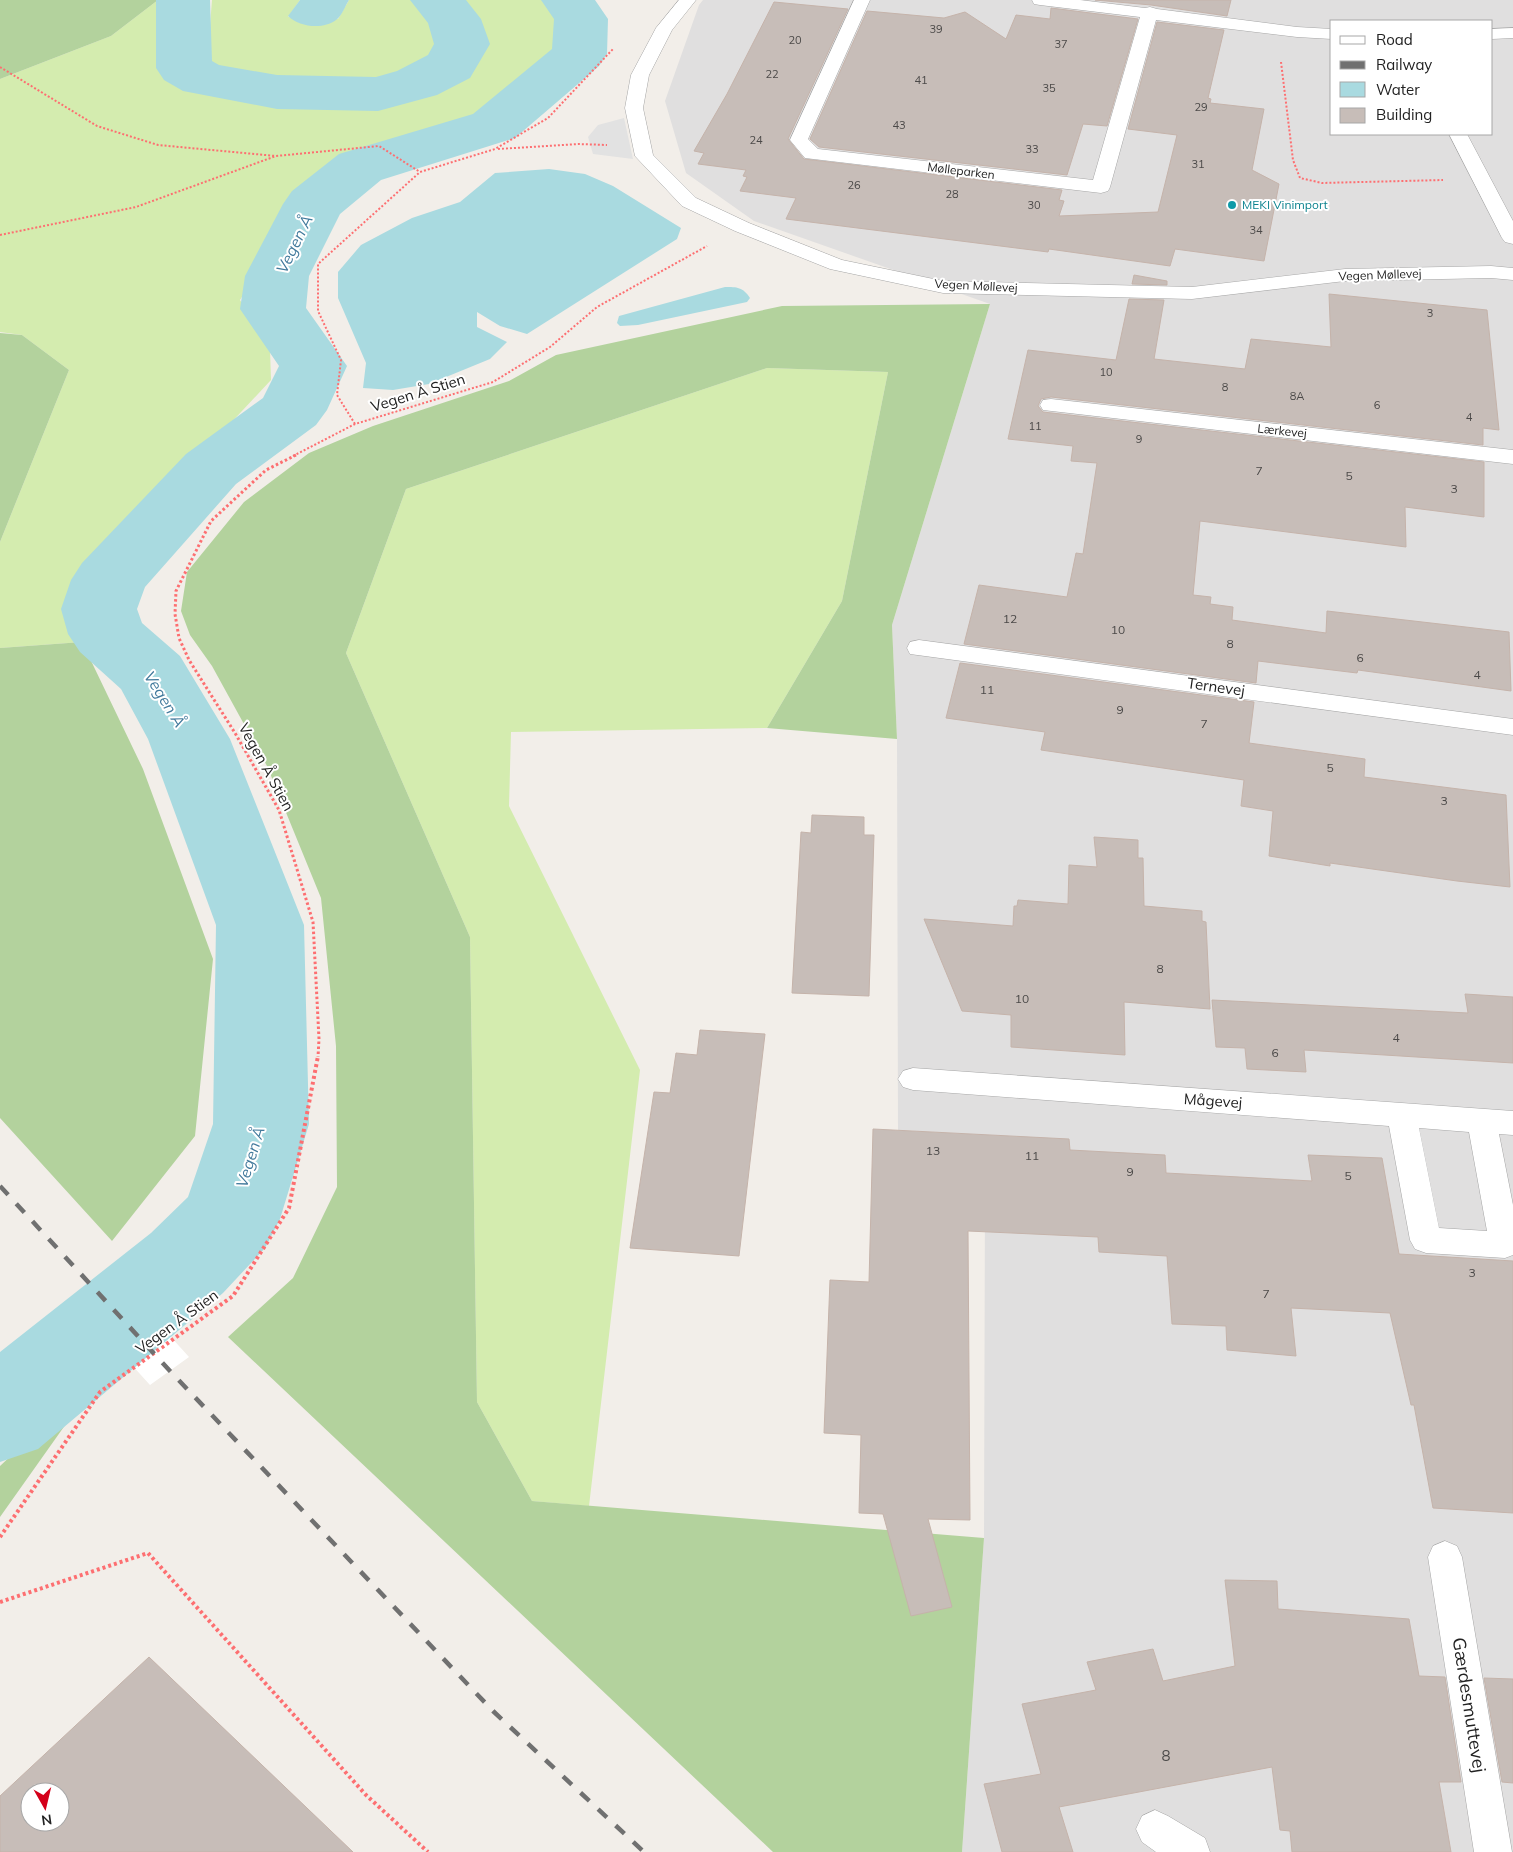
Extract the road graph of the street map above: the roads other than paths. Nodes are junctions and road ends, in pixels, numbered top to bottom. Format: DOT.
graph roads {
  1 [pos="688,0"];
  2 [pos="862,0"];
  3 [pos="1040,0"];
  4 [pos="1150,12"];
  5 [pos="1513,33"];
  6 [pos="1330,34"];
  7 [pos="1493,34"];
  8 [pos="1459,135"];
  9 [pos="1512,238"];
  10 [pos="1513,274"];
  11 [pos="1050,405"];
  12 [pos="1513,457"];
  13 [pos="919,648"];
  14 [pos="1513,726"];
  15 [pos="913,1078"];
  16 [pos="1402,1115"];
  17 [pos="1482,1121"];
  18 [pos="1513,1123"];
  19 [pos="1445,1557"];
  20 [pos="1155,1829"];
  21 [pos="1191,1852"];
  22 [pos="1493,1852"];
  1 -- 10 [label="street, Vegen Møllevej"];
  2 -- 4 [label="street, Mølleparken"];
  3 -- 4 [label="street"];
  4 -- 6 [label="street"];
  5 -- 7 [label="street"];
  8 -- 9 [label="street"];
  11 -- 12 [label="street, Lærkevej"];
  13 -- 14 [label="street, Ternevej"];
  15 -- 16 [label="street, Mågevej"];
  16 -- 17 [label="street, Mågevej"];
  16 -- 17 [label="street"];
  17 -- 18 [label="street, Mågevej"];
  19 -- 22 [label="street, Gærdesmuttevej"];
  20 -- 21 [label="street"];
}
